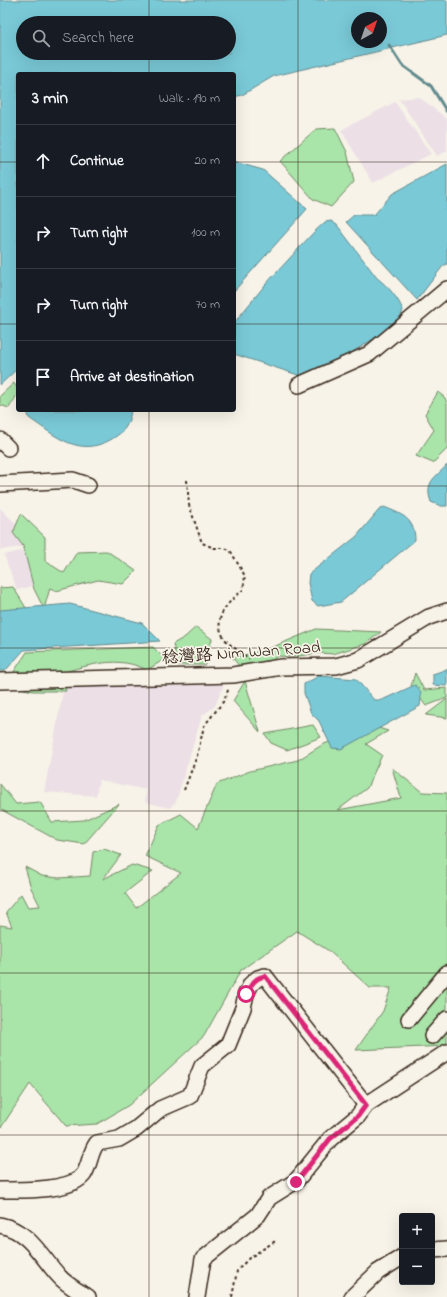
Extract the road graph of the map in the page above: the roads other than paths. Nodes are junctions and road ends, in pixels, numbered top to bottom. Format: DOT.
graph roads {
  1 [pos="447,290"];
  2 [pos="299,385"];
  3 [pos="0,484"];
  4 [pos="88,484"];
  5 [pos="447,611"];
  6 [pos="0,680"];
  7 [pos="447,973"];
  8 [pos="409,1019"];
  9 [pos="447,1019"];
  10 [pos="432,1036"];
  11 [pos="447,1052"];
  12 [pos="366,1105"];
  13 [pos="0,1190"];
  14 [pos="0,1225"];
  15 [pos="447,1249"];
  16 [pos="435,1250"];
  17 [pos="399,1259"];
  18 [pos="88,1297"];
  19 [pos="197,1297"];
  20 [pos="352,1297"];
  1 -- 2 [label="street"];
  3 -- 4 [label="street"];
  5 -- 6 [label="street, 稔灣路 Nim Wan Road"];
  7 -- 8 [label="street"];
  9 -- 10 [label="street"];
  11 -- 12 [label="street"];
  12 -- 13 [label="street"];
  12 -- 19 [label="street"];
  14 -- 18 [label="street"];
  15 -- 16 [label="street"];
  17 -- 20 [label="street"];
}
